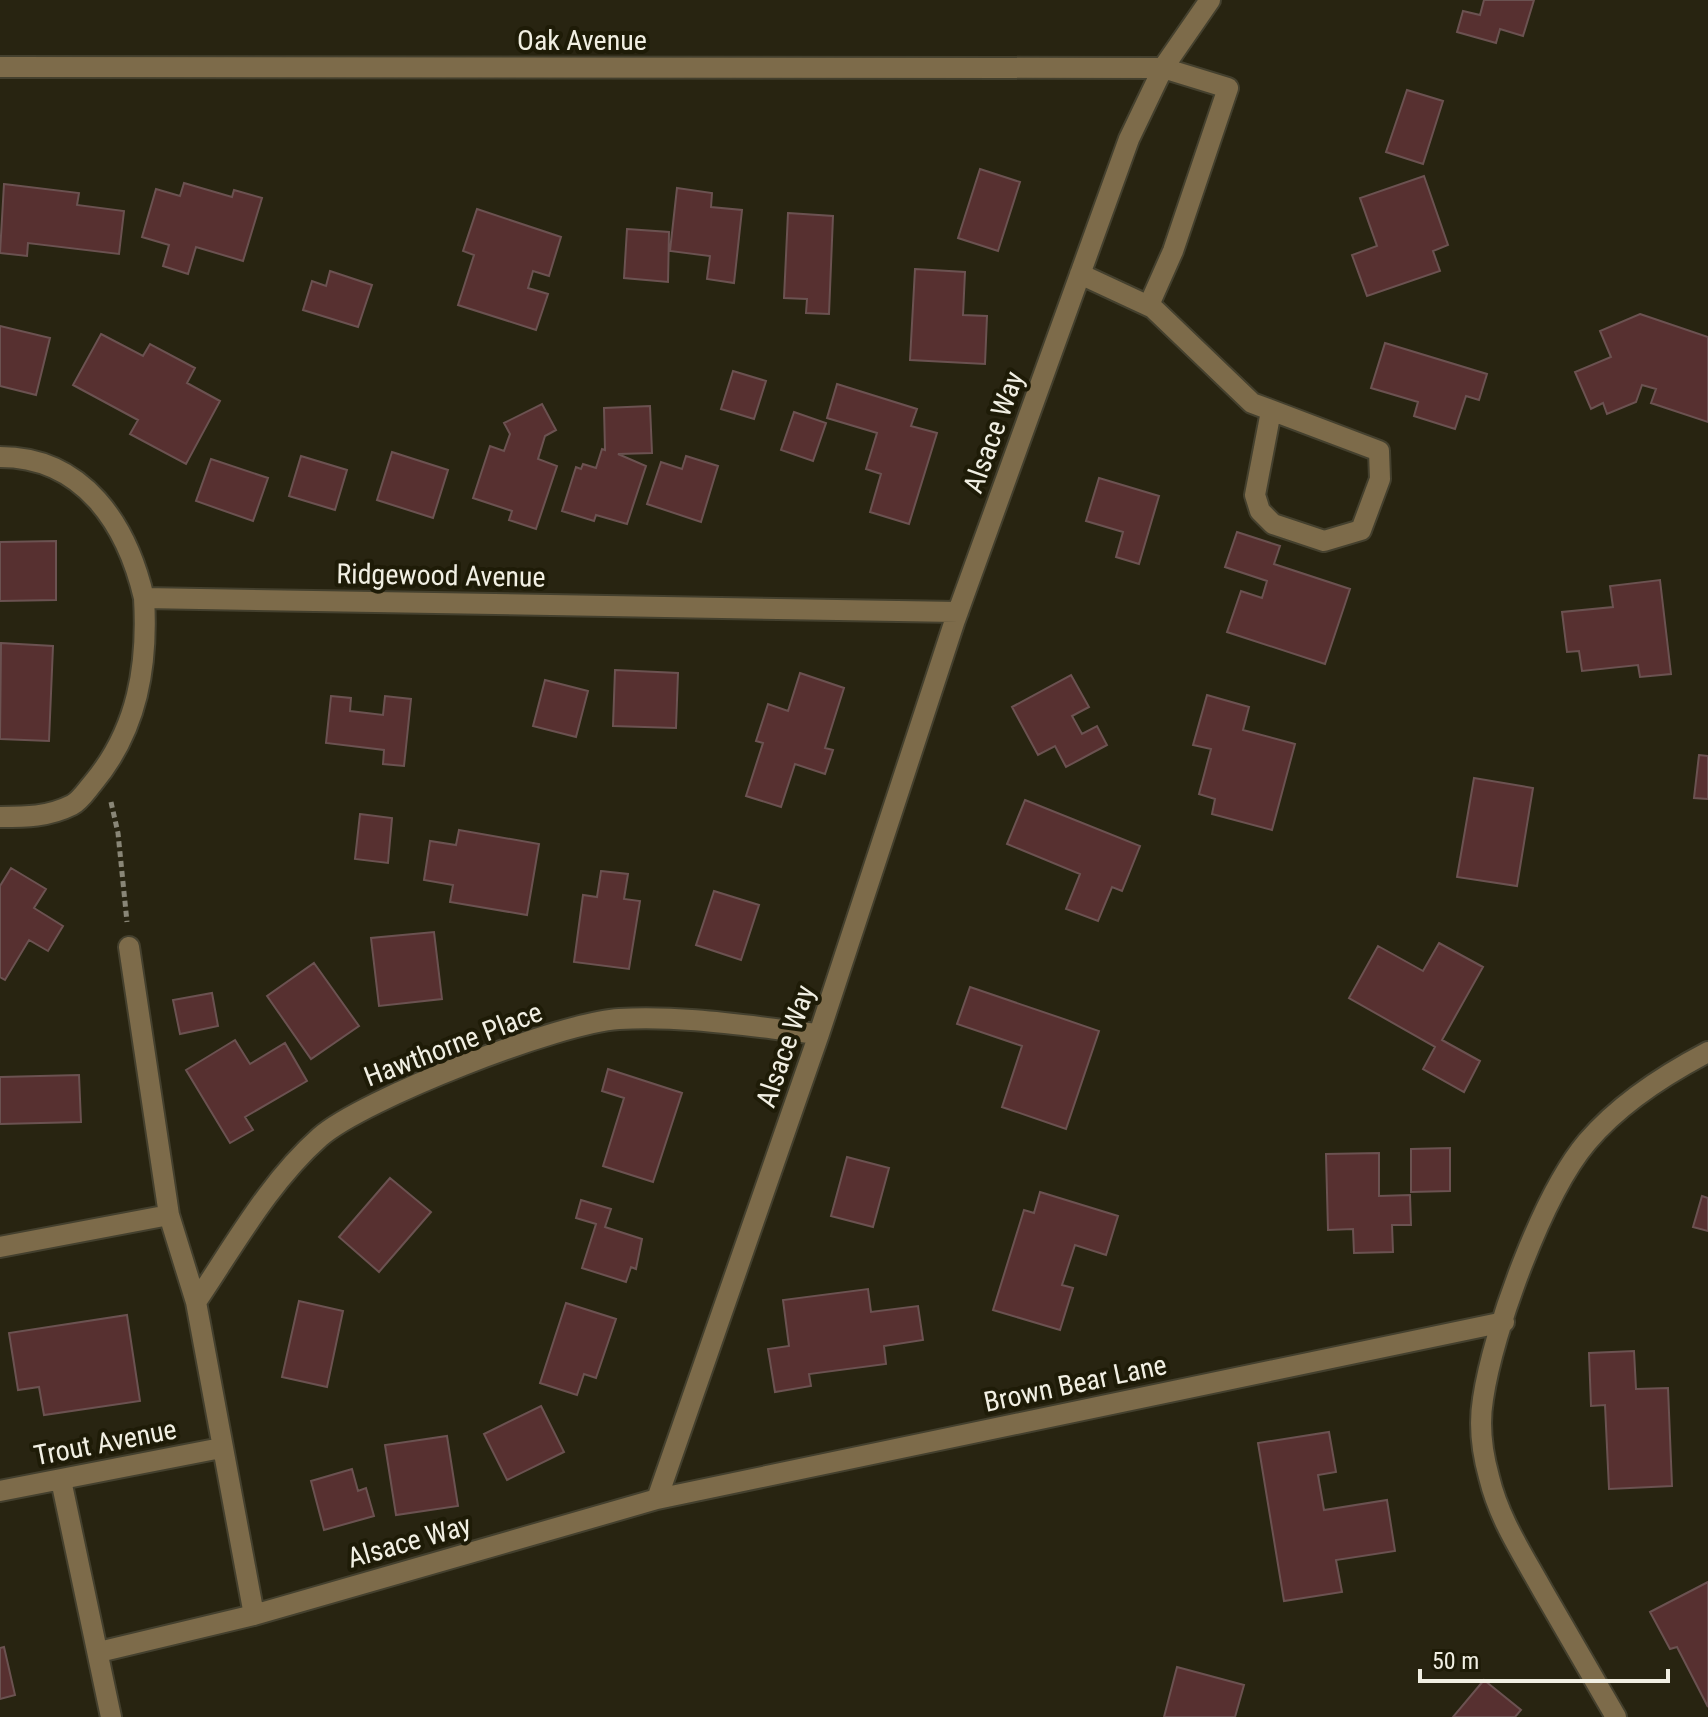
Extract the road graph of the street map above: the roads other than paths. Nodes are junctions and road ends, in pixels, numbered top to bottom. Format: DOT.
graph roads {
  1 [pos="1210,0"];
  2 [pos="0,67"];
  3 [pos="1163,68"];
  4 [pos="1080,274"];
  5 [pos="1149,305"];
  6 [pos="1271,411"];
  7 [pos="0,457"];
  8 [pos="144,598"];
  9 [pos="958,612"];
  10 [pos="0,817"];
  11 [pos="129,947"];
  12 [pos="819,1034"];
  13 [pos="1708,1052"];
  14 [pos="169,1215"];
  15 [pos="0,1247"];
  16 [pos="196,1302"];
  17 [pos="1504,1322"];
  18 [pos="221,1448"];
  19 [pos="61,1480"];
  20 [pos="0,1491"];
  21 [pos="657,1499"];
  22 [pos="254,1615"];
  23 [pos="99,1652"];
  24 [pos="111,1717"];
  25 [pos="1616,1717"];
  1 -- 3 [label="street, Alsace Way"];
  2 -- 3 [label="street, Oak Avenue"];
  3 -- 4 [label="street, Alsace Way"];
  3 -- 5 [label="street, Oak Avenue"];
  4 -- 5 [label="street"];
  4 -- 9 [label="street, Alsace Way"];
  5 -- 6 [label="street"];
  6 -- 6 [label="street"];
  7 -- 8 [label="street"];
  8 -- 9 [label="street, Ridgewood Avenue"];
  8 -- 10 [label="street"];
  9 -- 12 [label="street, Alsace Way"];
  11 -- 14 [label="street"];
  12 -- 16 [label="street, Hawthorne Place"];
  12 -- 21 [label="street, Alsace Way"];
  13 -- 17 [label="street"];
  14 -- 15 [label="street"];
  14 -- 16 [label="street"];
  16 -- 18 [label="street"];
  17 -- 21 [label="street, Brown Bear Lane"];
  17 -- 25 [label="street"];
  18 -- 19 [label="street, Trout Avenue"];
  18 -- 22 [label="street"];
  19 -- 20 [label="street, Trout Avenue"];
  19 -- 23 [label="street"];
  21 -- 22 [label="street, Alsace Way"];
  22 -- 23 [label="street, Alsace Way"];
  23 -- 24 [label="street"];
}
